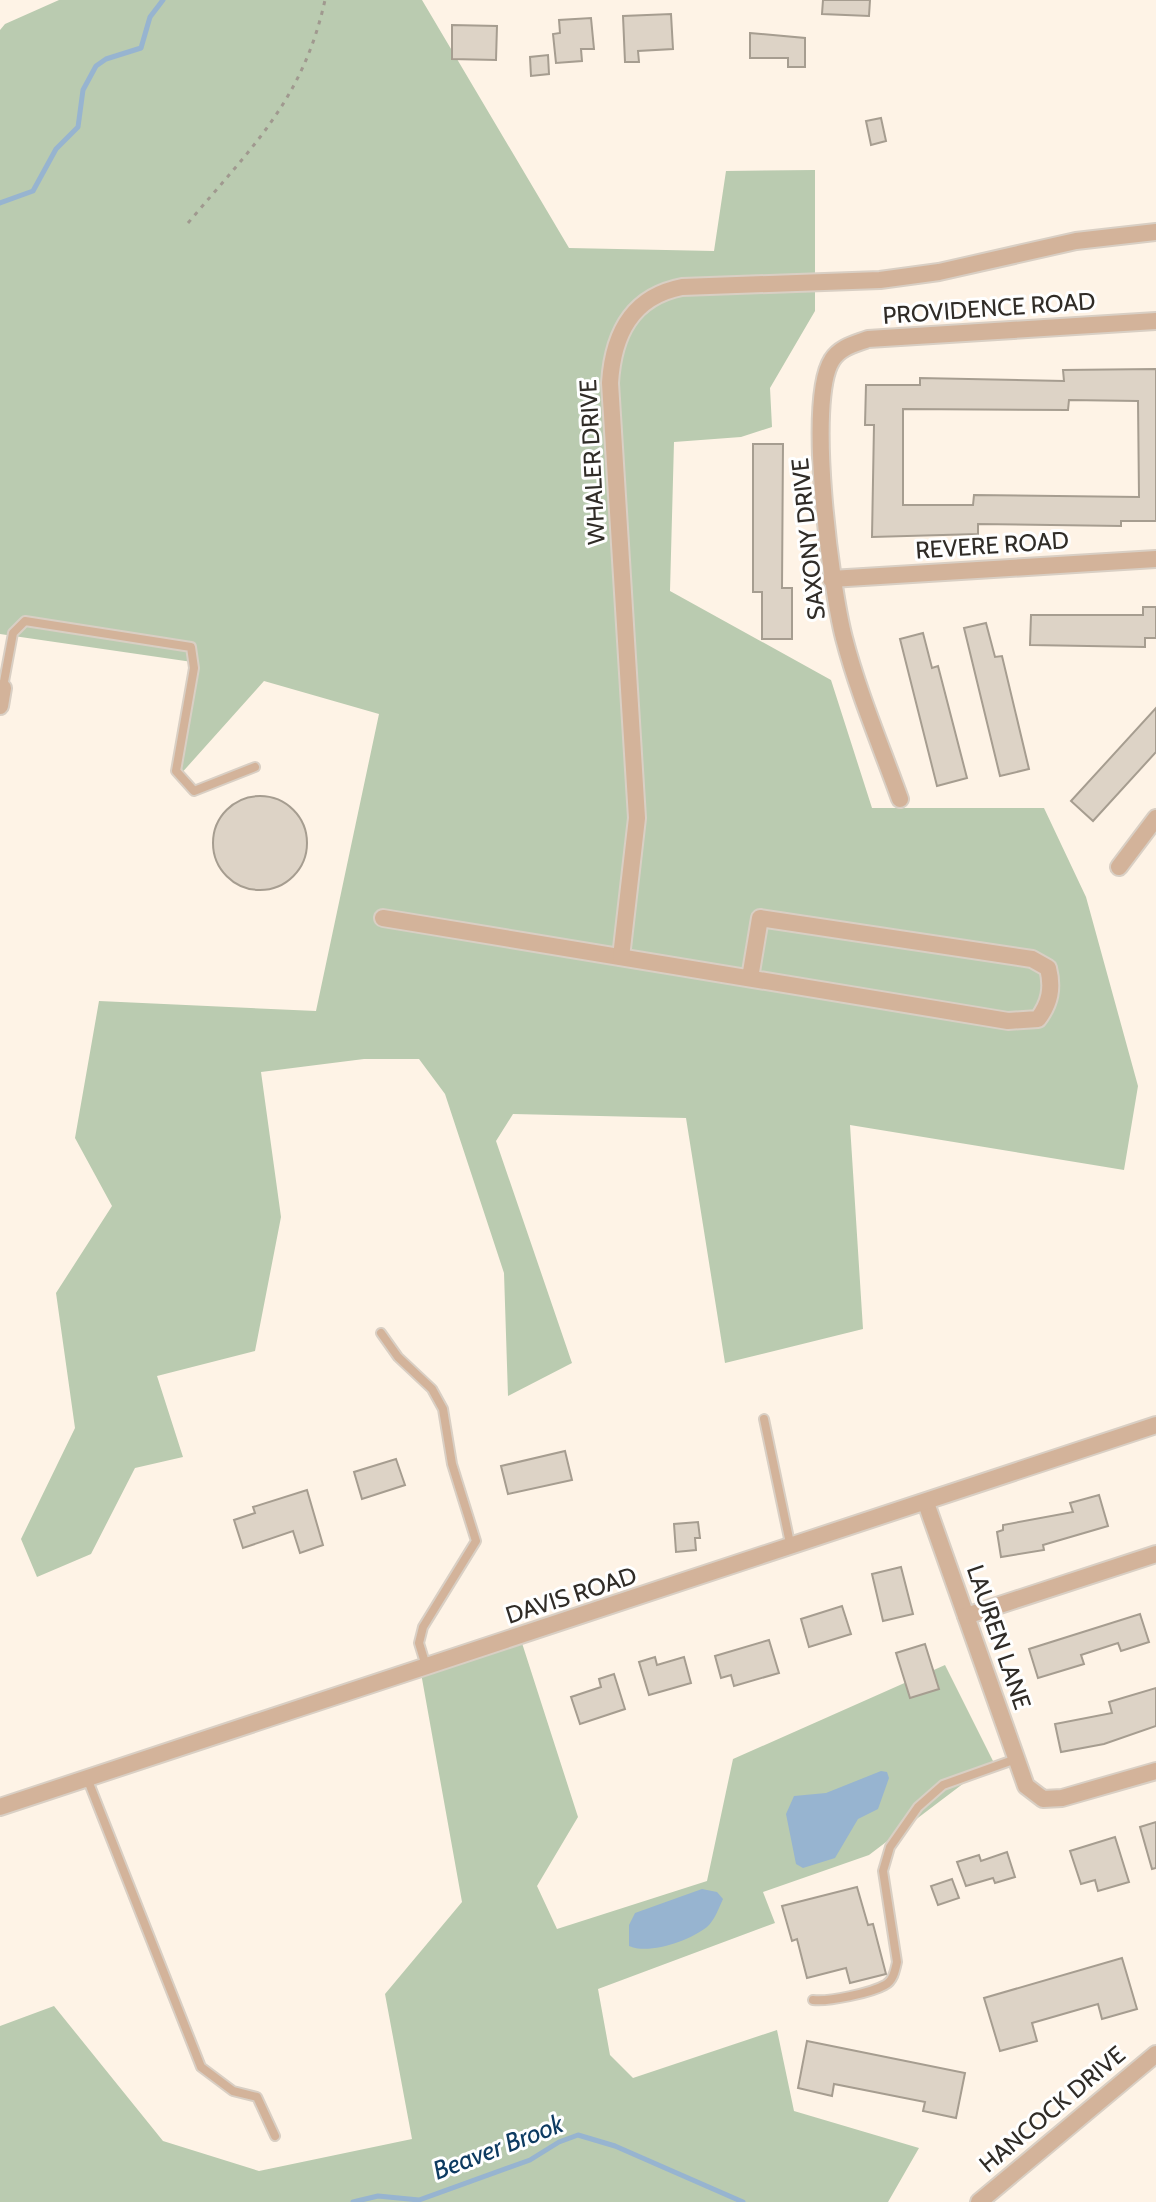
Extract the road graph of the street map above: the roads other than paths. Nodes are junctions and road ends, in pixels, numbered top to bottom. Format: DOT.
graph roads {
  1 [pos="1156,232"];
  2 [pos="1156,321"];
  3 [pos="831,361"];
  4 [pos="1156,559"];
  5 [pos="831,579"];
  6 [pos="3,688"];
  7 [pos="0,706"];
  8 [pos="255,767"];
  9 [pos="900,799"];
  10 [pos="1156,818"];
  11 [pos="1119,867"];
  12 [pos="383,918"];
  13 [pos="621,957"];
  14 [pos="750,978"];
  15 [pos="381,1333"];
  16 [pos="764,1419"];
  17 [pos="1156,1425"];
  18 [pos="926,1503"];
  19 [pos="791,1548"];
  20 [pos="1156,1554"];
  21 [pos="966,1616"];
  22 [pos="426,1667"];
  23 [pos="1016,1759"];
  24 [pos="1156,1771"];
  25 [pos="87,1778"];
  26 [pos="0,1807"];
  27 [pos="813,2000"];
  28 [pos="1156,2054"];
  29 [pos="275,2136"];
  30 [pos="979,2202"];
  1 -- 13 [label="street, WHALER DRIVE"];
  2 -- 3 [label="street, PROVIDENCE ROAD"];
  3 -- 5 [label="street, SAXONY DRIVE"];
  4 -- 5 [label="street, REVERE ROAD"];
  5 -- 9 [label="street, SAXONY DRIVE"];
  6 -- 7 [label="street"];
  6 -- 8 [label="lane"];
  10 -- 11 [label="street"];
  12 -- 13 [label="street"];
  13 -- 14 [label="street"];
  14 -- 14 [label="street"];
  15 -- 22 [label="lane"];
  16 -- 19 [label="lane"];
  17 -- 18 [label="street, DAVIS ROAD"];
  18 -- 19 [label="street, DAVIS ROAD"];
  18 -- 21 [label="street, LAUREN LANE"];
  19 -- 22 [label="street, DAVIS ROAD"];
  20 -- 21 [label="street"];
  21 -- 23 [label="street, LAUREN LANE"];
  22 -- 25 [label="street, DAVIS ROAD"];
  23 -- 24 [label="street, LAUREN LANE"];
  23 -- 27 [label="lane"];
  25 -- 26 [label="street, DAVIS ROAD"];
  25 -- 29 [label="lane"];
  28 -- 30 [label="street, HANCOCK DRIVE"];
}
